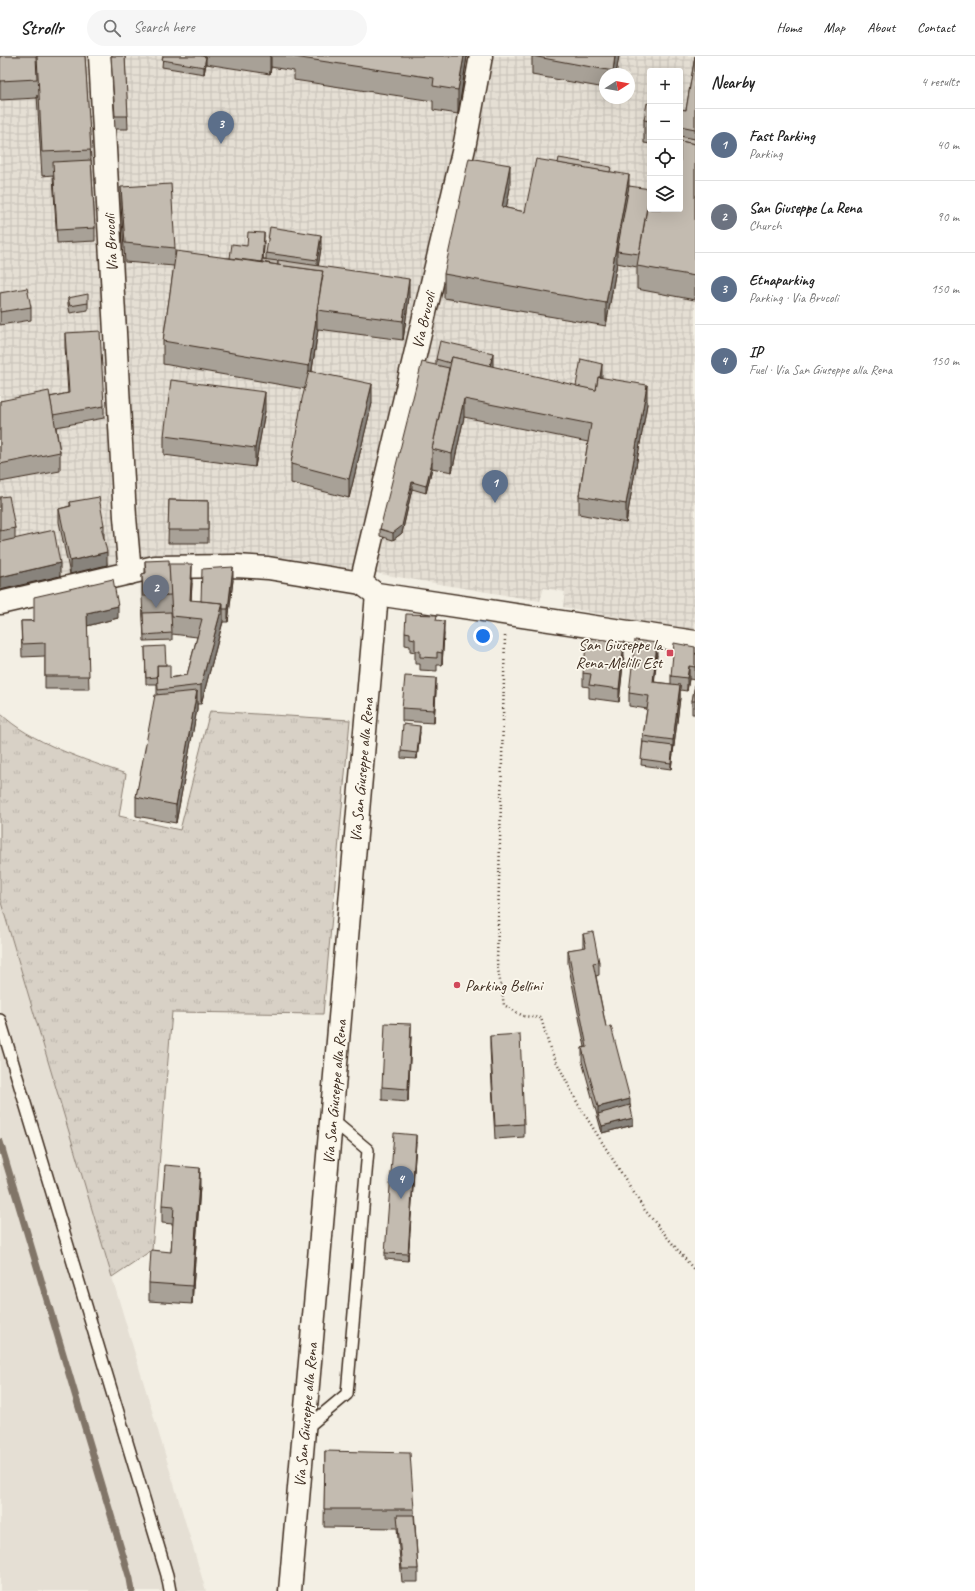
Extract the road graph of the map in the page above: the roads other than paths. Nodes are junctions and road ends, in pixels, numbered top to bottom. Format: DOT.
graph roads {
  1 [pos="100,56"];
  2 [pos="481,56"];
  3 [pos="130,573"];
  4 [pos="369,588"];
  5 [pos="0,603"];
  6 [pos="695,642"];
  7 [pos="0,1020"];
  8 [pos="331,1119"];
  9 [pos="304,1429"];
  10 [pos="170,1591"];
  11 [pos="290,1591"];
  1 -- 3 [label="street, Via Brucoli"];
  2 -- 4 [label="street, Via Brucoli"];
  3 -- 4 [label="street"];
  3 -- 5 [label="street"];
  4 -- 6 [label="street"];
  4 -- 8 [label="street, Via San Giuseppe alla Rena"];
  7 -- 10 [label="lane"];
  8 -- 9 [label="street, Via San Giuseppe alla Rena"];
  8 -- 9 [label="lane"];
  9 -- 11 [label="street, Via San Giuseppe alla Rena"];
}
